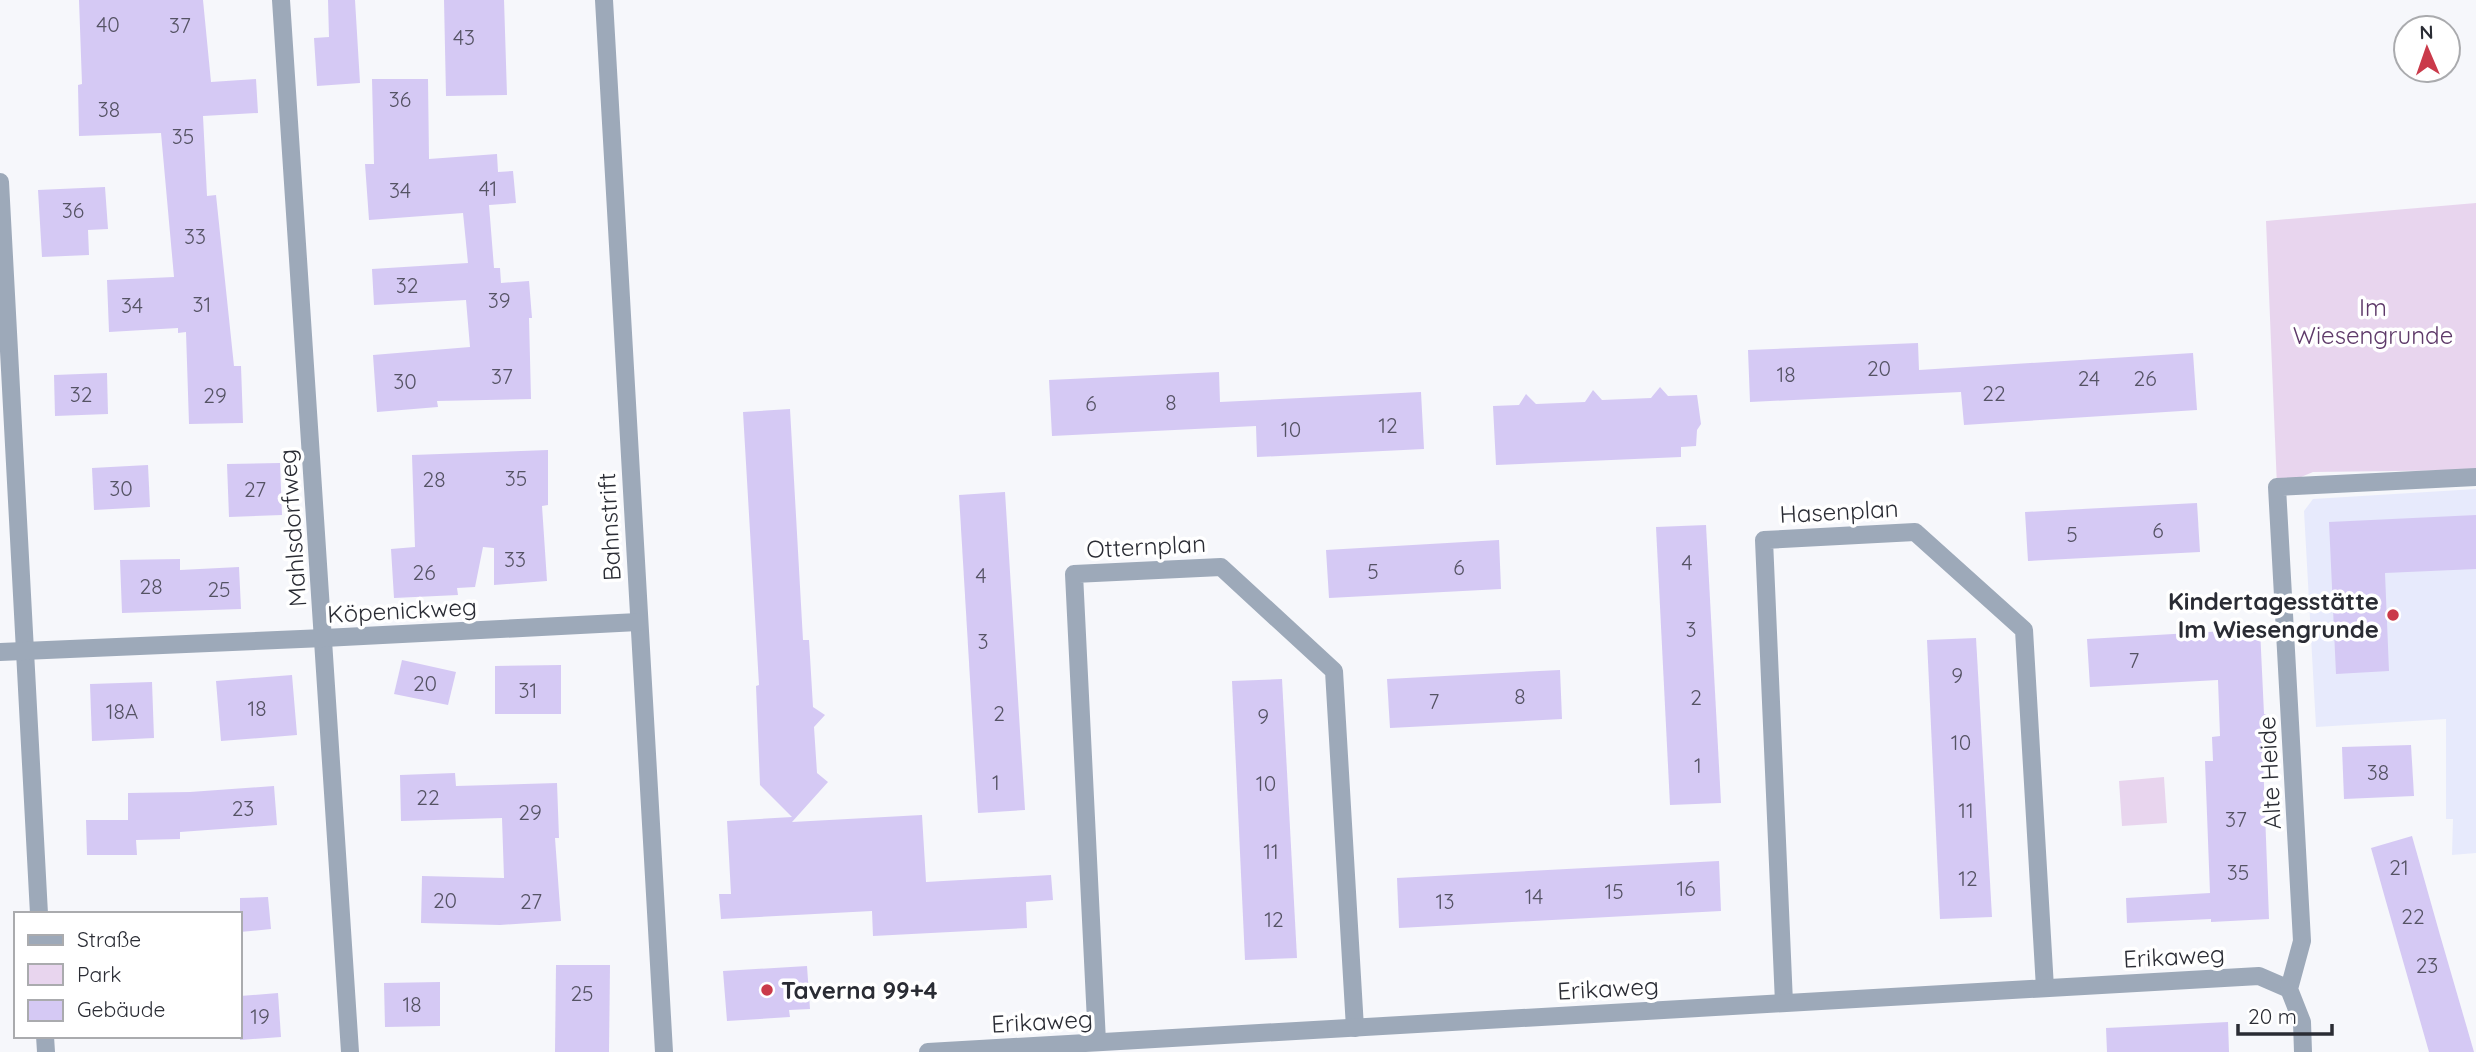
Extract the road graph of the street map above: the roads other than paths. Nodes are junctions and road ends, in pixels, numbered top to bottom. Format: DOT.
graph roads {
  1 [pos="281,0"];
  2 [pos="604,0"];
  3 [pos="0,182"];
  4 [pos="2476,477"];
  5 [pos="638,622"];
  6 [pos="324,638"];
  7 [pos="26,651"];
  8 [pos="0,652"];
  9 [pos="39,912"];
  10 [pos="2045,988"];
  11 [pos="2288,989"];
  12 [pos="1784,1003"];
  13 [pos="1355,1028"];
  14 [pos="1097,1042"];
  15 [pos="350,1052"];
  16 [pos="664,1052"];
  17 [pos="928,1052"];
  18 [pos="2303,1052"];
  1 -- 6 [label="street, Mahlsdorfweg"];
  2 -- 5 [label="street, Bahnstrift"];
  3 -- 7 [label="street"];
  4 -- 11 [label="street, Alte Heide"];
  5 -- 6 [label="street, Köpenickweg"];
  5 -- 16 [label="street, Bahnstrift"];
  6 -- 7 [label="street, Köpenickweg"];
  6 -- 15 [label="street, Mahlsdorfweg"];
  7 -- 8 [label="street, Köpenickweg"];
  7 -- 9 [label="street"];
  10 -- 11 [label="street, Erikaweg"];
  10 -- 12 [label="street, Erikaweg"];
  10 -- 12 [label="street, Hasenplan"];
  11 -- 18 [label="street"];
  12 -- 13 [label="street, Erikaweg"];
  13 -- 14 [label="street, Erikaweg"];
  13 -- 14 [label="street, Otternplan"];
  14 -- 17 [label="street, Erikaweg"];
}
